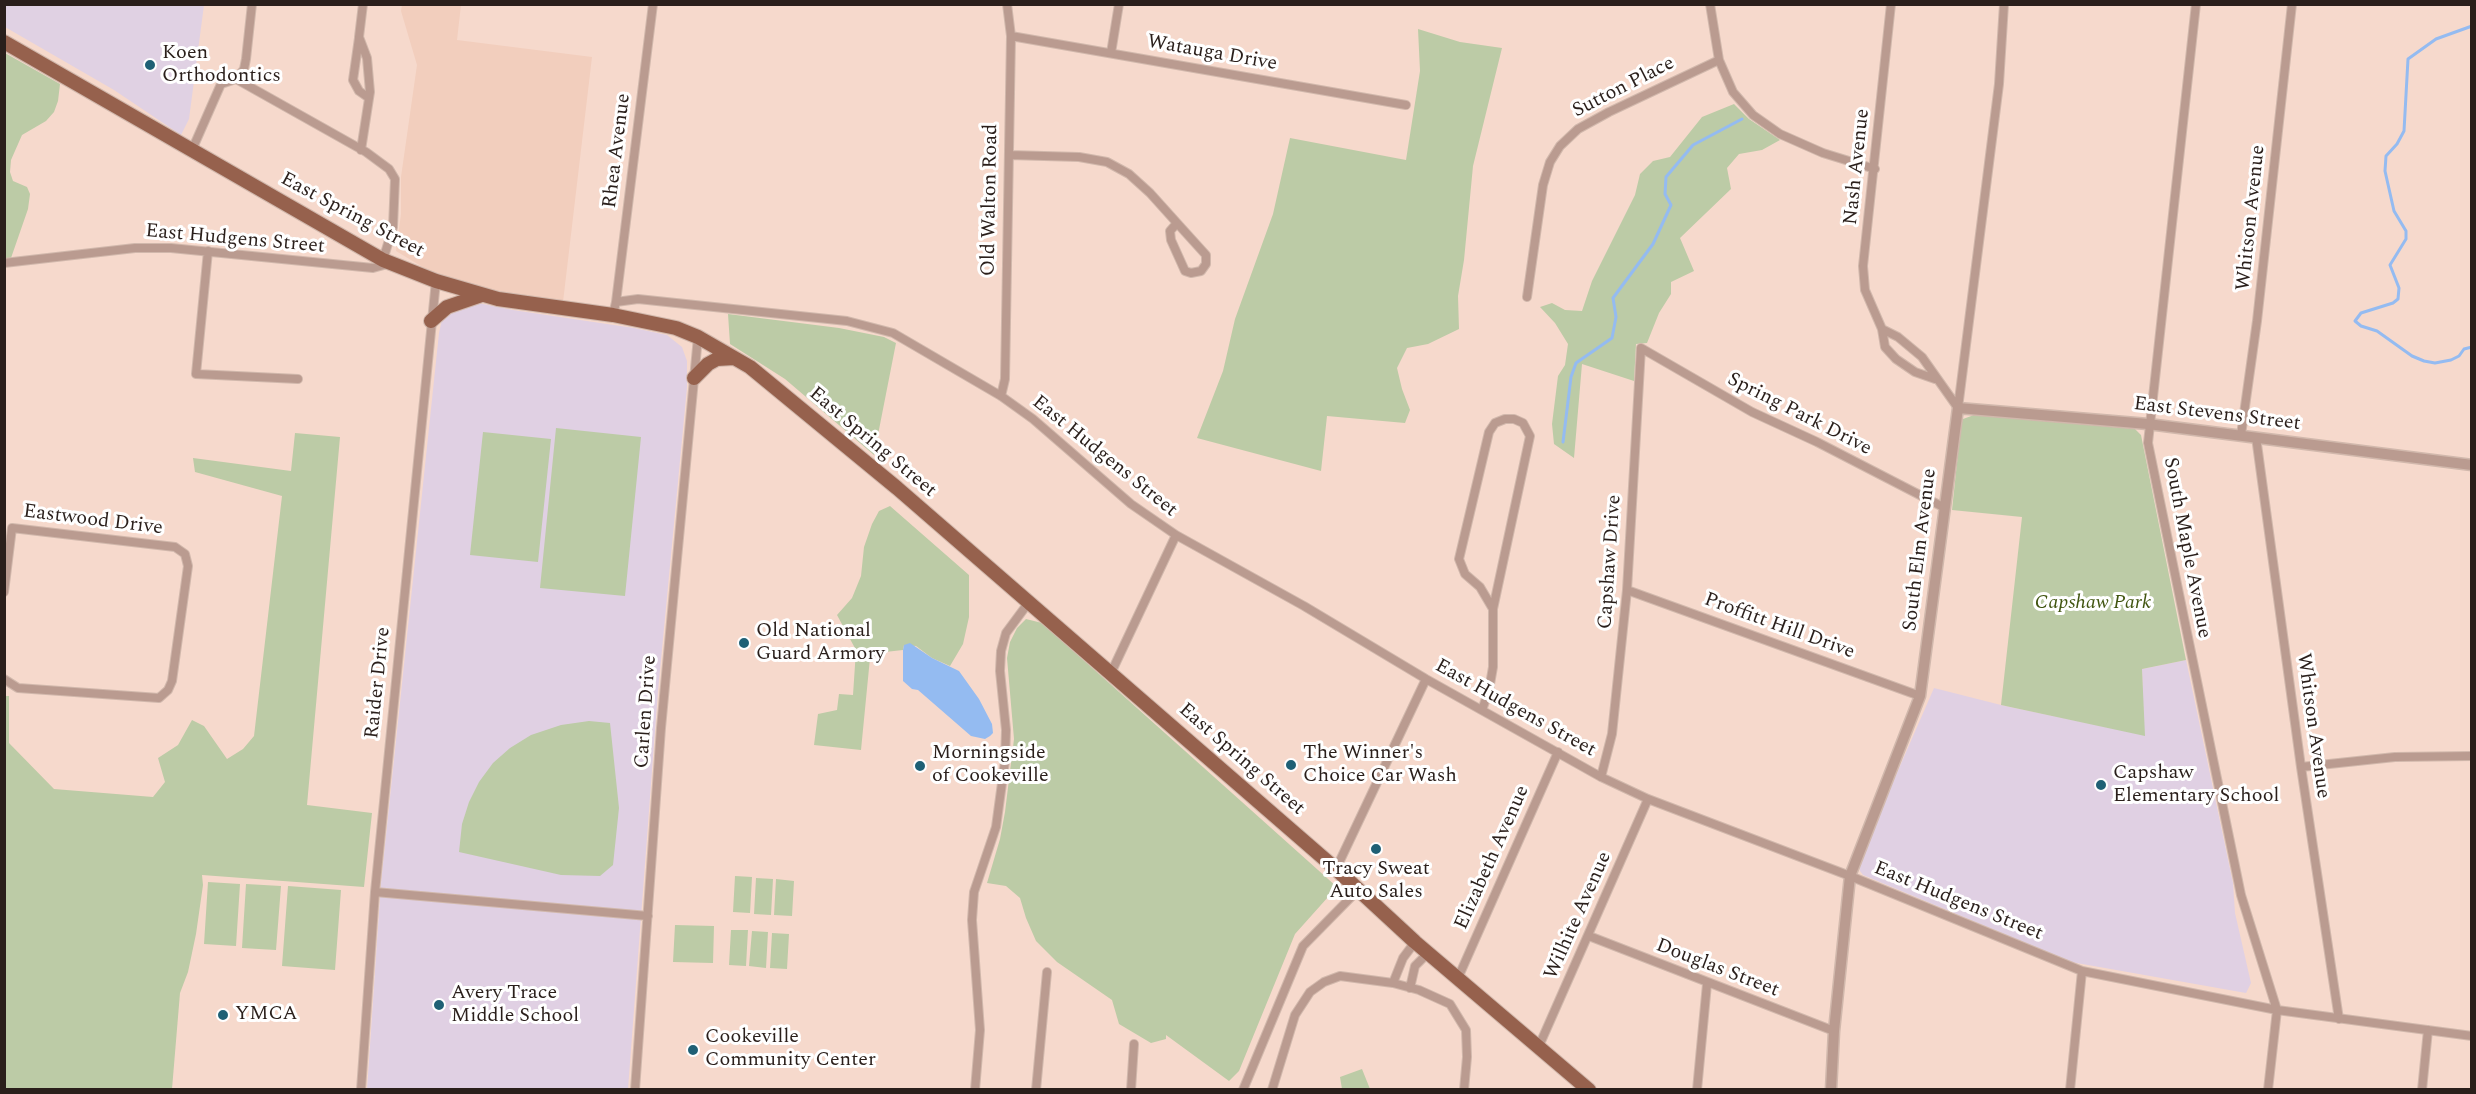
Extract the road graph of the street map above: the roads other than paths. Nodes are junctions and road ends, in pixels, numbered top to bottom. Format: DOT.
graph roads {
  1 [pos="252,4"];
  2 [pos="363,4"];
  3 [pos="653,4"];
  4 [pos="1007,4"];
  5 [pos="1119,4"];
  6 [pos="1710,4"];
  7 [pos="1891,4"];
  8 [pos="2004,4"];
  9 [pos="2196,4"];
  10 [pos="2292,4"];
  11 [pos="1011,36"];
  12 [pos="359,37"];
  13 [pos="4,42"];
  14 [pos="1111,53"];
  15 [pos="1719,60"];
  16 [pos="236,79"];
  17 [pos="369,98"];
  18 [pos="1406,105"];
  19 [pos="192,150"];
  20 [pos="361,150"];
  21 [pos="1009,155"];
  22 [pos="1875,169"];
  23 [pos="1177,223"];
  24 [pos="208,251"];
  25 [pos="387,261"];
  26 [pos="4,263"];
  27 [pos="436,281"];
  28 [pos="482,295"];
  29 [pos="1527,297"];
  30 [pos="615,309"];
  31 [pos="431,321"];
  32 [pos="1882,329"];
  33 [pos="698,337"];
  34 [pos="1641,348"];
  35 [pos="734,358"];
  36 [pos="694,378"];
  37 [pos="298,379"];
  38 [pos="1935,379"];
  39 [pos="1001,396"];
  40 [pos="1958,408"];
  41 [pos="2148,424"];
  42 [pos="2241,435"];
  43 [pos="2256,437"];
  44 [pos="2472,465"];
  45 [pos="1945,508"];
  46 [pos="8,526"];
  47 [pos="1176,535"];
  48 [pos="1627,590"];
  49 [pos="4,592"];
  50 [pos="1029,602"];
  51 [pos="1493,609"];
  52 [pos="1111,673"];
  53 [pos="4,679"];
  54 [pos="1426,679"];
  55 [pos="1920,696"];
  56 [pos="1482,710"];
  57 [pos="1558,752"];
  58 [pos="2472,756"];
  59 [pos="2301,767"];
  60 [pos="1601,777"];
  61 [pos="1648,799"];
  62 [pos="1336,869"];
  63 [pos="1850,876"];
  64 [pos="1358,890"];
  65 [pos="375,892"];
  66 [pos="648,916"];
  67 [pos="1589,936"];
  68 [pos="1415,942"];
  69 [pos="1428,953"];
  70 [pos="2082,971"];
  71 [pos="1047,972"];
  72 [pos="1458,978"];
  73 [pos="1393,983"];
  74 [pos="1707,984"];
  75 [pos="1410,988"];
  76 [pos="2277,1010"];
  77 [pos="2339,1019"];
  78 [pos="2428,1030"];
  79 [pos="1834,1031"];
  80 [pos="2472,1036"];
  81 [pos="1134,1044"];
  82 [pos="1539,1046"];
  83 [pos="361,1089"];
  84 [pos="635,1089"];
  85 [pos="975,1089"];
  86 [pos="1036,1089"];
  87 [pos="1131,1089"];
  88 [pos="1243,1089"];
  89 [pos="1272,1089"];
  90 [pos="1464,1089"];
  91 [pos="1589,1089"];
  92 [pos="1697,1089"];
  93 [pos="1831,1089"];
  94 [pos="2070,1089"];
  95 [pos="2268,1089"];
  96 [pos="2422,1089"];
  1 -- 16 [label="street"];
  2 -- 12 [label="street"];
  3 -- 30 [label="street, Rhea Avenue"];
  4 -- 11 [label="street, Old Walton Road"];
  5 -- 14 [label="street"];
  6 -- 15 [label="street"];
  7 -- 22 [label="street, Nash Avenue"];
  8 -- 40 [label="street, South Elm Avenue"];
  9 -- 41 [label="street, South Maple Avenue"];
  10 -- 42 [label="street, Whitson Avenue"];
  11 -- 14 [label="street, Watauga Drive"];
  11 -- 21 [label="street, Old Walton Road"];
  12 -- 17 [label="street"];
  12 -- 17 [label="street"];
  13 -- 19 [label="main road, East Spring Street"];
  14 -- 18 [label="street, Watauga Drive"];
  15 -- 22 [label="street"];
  15 -- 29 [label="street, Sutton Place"];
  16 -- 19 [label="street"];
  16 -- 20 [label="street"];
  17 -- 20 [label="street"];
  19 -- 25 [label="main road, East Spring Street"];
  20 -- 25 [label="street"];
  21 -- 23 [label="street"];
  21 -- 39 [label="street, Old Walton Road"];
  22 -- 32 [label="street, Nash Avenue"];
  23 -- 23 [label="street"];
  24 -- 25 [label="street, East Hudgens Street"];
  24 -- 26 [label="street, East Hudgens Street"];
  24 -- 37 [label="street"];
  25 -- 27 [label="main road, East Spring Street"];
  27 -- 28 [label="main road, East Spring Street"];
  27 -- 31 [label="street, Raider Drive"];
  28 -- 30 [label="main road, East Spring Street"];
  28 -- 31 [label="main road"];
  30 -- 33 [label="main road, East Spring Street"];
  30 -- 39 [label="street, East Hudgens Street"];
  31 -- 65 [label="street, Raider Drive"];
  32 -- 38 [label="street, Nash Avenue"];
  32 -- 38 [label="street, Nash Avenue"];
  33 -- 35 [label="main road, East Spring Street"];
  33 -- 36 [label="street, Carlen Drive"];
  34 -- 45 [label="street, Spring Park Drive"];
  34 -- 48 [label="street, Capshaw Drive"];
  35 -- 36 [label="main road"];
  35 -- 50 [label="main road, East Spring Street"];
  36 -- 66 [label="street, Carlen Drive"];
  38 -- 40 [label="street, Nash Avenue"];
  39 -- 47 [label="street, East Hudgens Street"];
  40 -- 41 [label="street, East Stevens Street"];
  40 -- 45 [label="street, South Elm Avenue"];
  41 -- 42 [label="street, East Stevens Street"];
  41 -- 76 [label="street, South Maple Avenue"];
  42 -- 43 [label="street, East Stevens Street"];
  43 -- 44 [label="street, East Stevens Street"];
  43 -- 59 [label="street, Whitson Avenue"];
  45 -- 55 [label="street, South Elm Avenue"];
  46 -- 49 [label="street, Eastwood Drive"];
  46 -- 53 [label="street, Eastwood Drive"];
  47 -- 52 [label="street"];
  47 -- 54 [label="street, East Hudgens Street"];
  48 -- 55 [label="street, Proffitt Hill Drive"];
  48 -- 60 [label="street, Capshaw Drive"];
  50 -- 52 [label="main road, East Spring Street"];
  50 -- 85 [label="street"];
  51 -- 51 [label="street"];
  51 -- 56 [label="street"];
  52 -- 62 [label="main road, East Spring Street"];
  54 -- 56 [label="street, East Hudgens Street"];
  54 -- 62 [label="street"];
  55 -- 63 [label="street, South Elm Avenue"];
  56 -- 57 [label="street, East Hudgens Street"];
  57 -- 60 [label="street, East Hudgens Street"];
  57 -- 72 [label="street, Elizabeth Avenue"];
  58 -- 59 [label="street"];
  59 -- 77 [label="street, Whitson Avenue"];
  60 -- 61 [label="street, East Hudgens Street"];
  61 -- 63 [label="street, East Hudgens Street"];
  61 -- 67 [label="street, Wilhite Avenue"];
  62 -- 64 [label="main road, East Spring Street"];
  63 -- 70 [label="street, East Hudgens Street"];
  63 -- 79 [label="street, South Elm Avenue"];
  64 -- 68 [label="main road, East Spring Street"];
  64 -- 88 [label="street"];
  65 -- 66 [label="street"];
  65 -- 83 [label="street, Raider Drive"];
  66 -- 84 [label="street, Carlen Drive"];
  67 -- 74 [label="street, Douglas Street"];
  67 -- 82 [label="street, Wilhite Avenue"];
  68 -- 69 [label="main road, East Spring Street"];
  68 -- 73 [label="street"];
  69 -- 72 [label="main road, East Spring Street"];
  69 -- 75 [label="street"];
  70 -- 76 [label="street, East Hudgens Street"];
  70 -- 94 [label="street"];
  71 -- 86 [label="street"];
  72 -- 82 [label="main road, East Spring Street"];
  73 -- 75 [label="street"];
  73 -- 89 [label="street"];
  74 -- 79 [label="street, Douglas Street"];
  74 -- 92 [label="street"];
  75 -- 90 [label="street"];
  76 -- 77 [label="street, East Hudgens Street"];
  76 -- 95 [label="street, South Maple Avenue"];
  77 -- 78 [label="street, East Hudgens Street"];
  78 -- 80 [label="street, East Hudgens Street"];
  78 -- 96 [label="street"];
  79 -- 93 [label="street, South Elm Avenue"];
  81 -- 87 [label="street"];
  82 -- 91 [label="main road, East Spring Street"];
}
